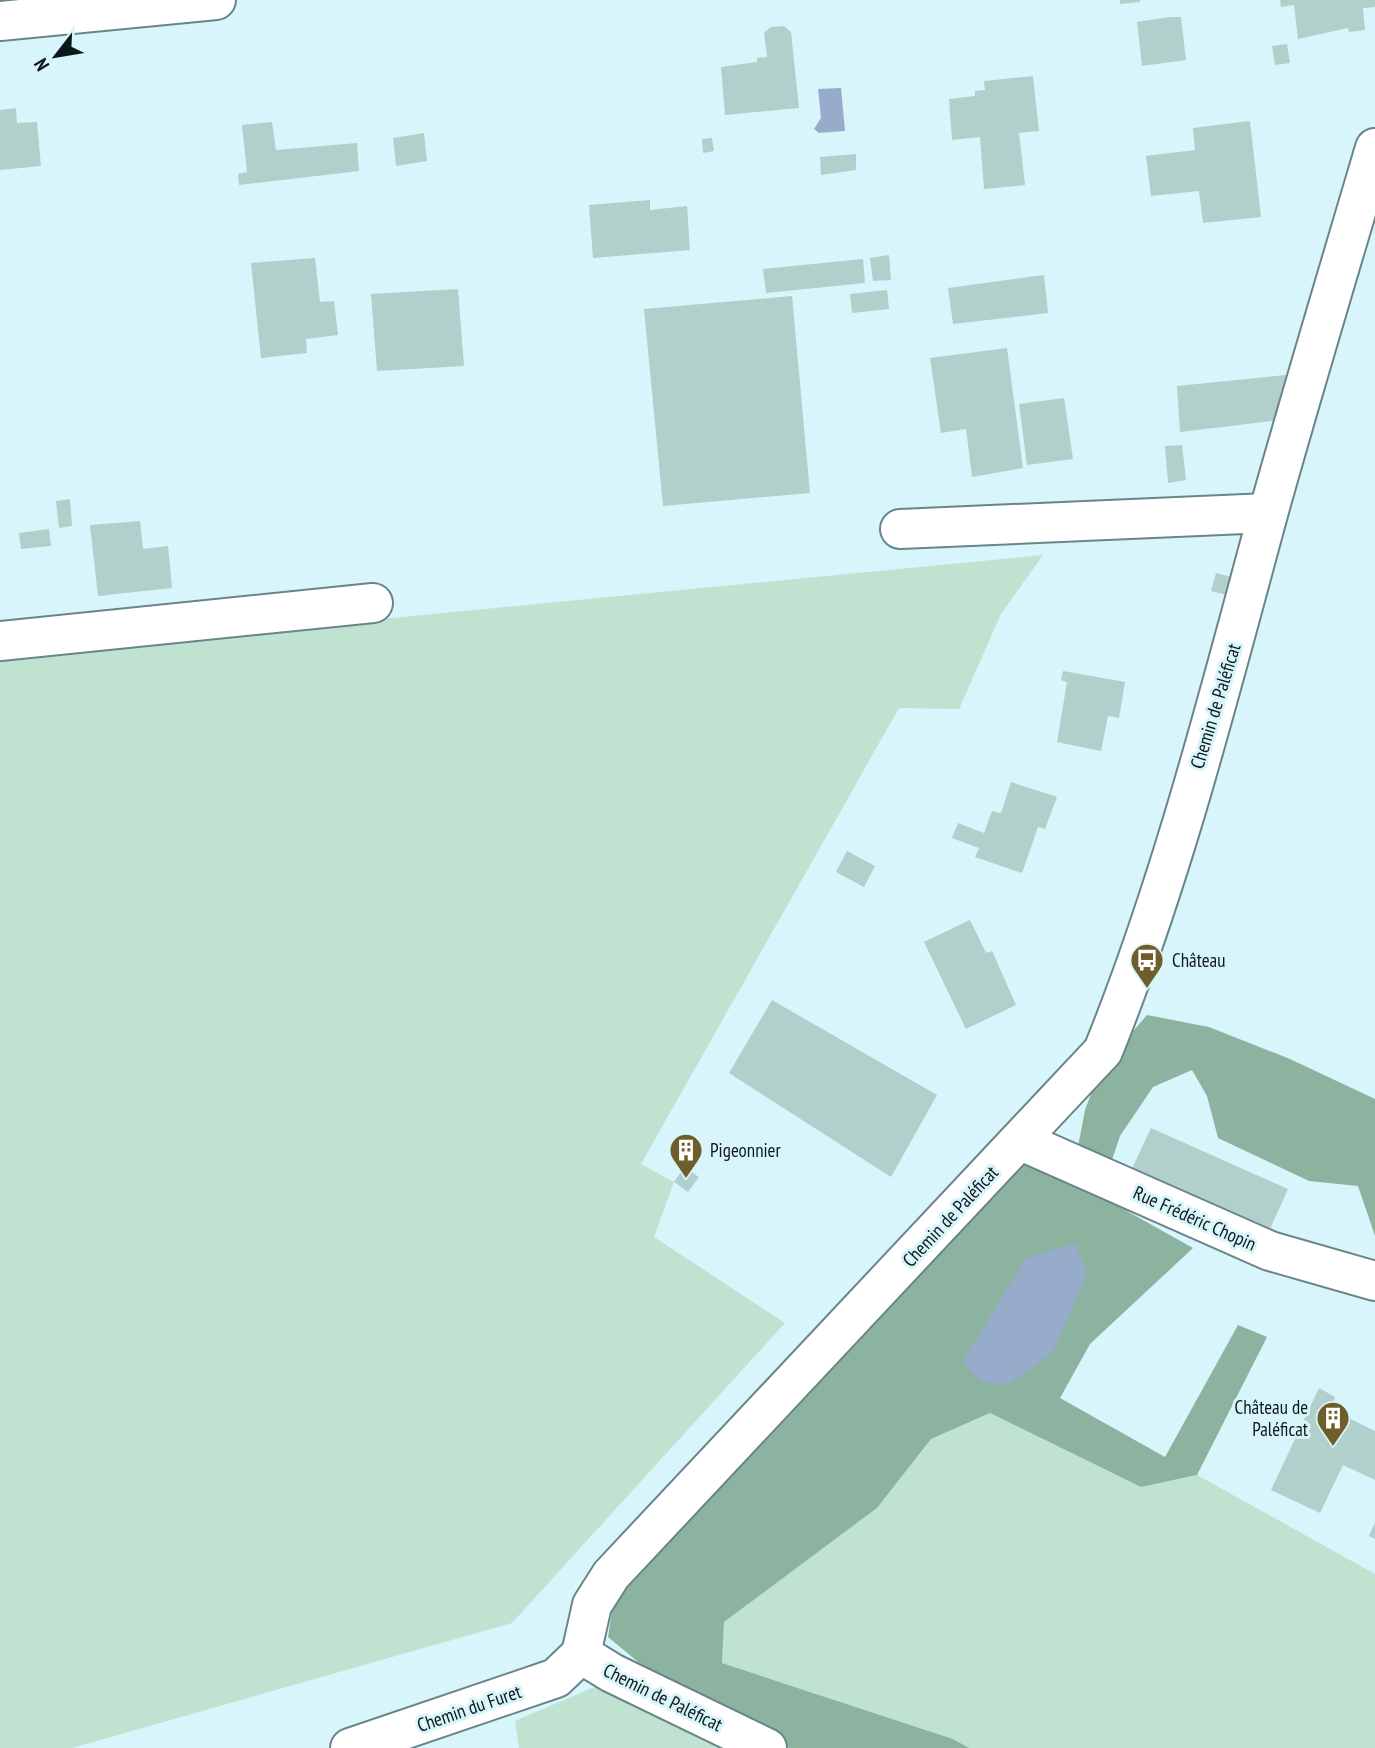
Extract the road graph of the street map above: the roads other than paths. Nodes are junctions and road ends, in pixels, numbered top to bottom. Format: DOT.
graph roads {
  1 [pos="216,0"];
  2 [pos="0,21"];
  3 [pos="1375,148"];
  4 [pos="1268,513"];
  5 [pos="900,529"];
  6 [pos="373,603"];
  7 [pos="0,640"];
  8 [pos="1021,1141"];
  9 [pos="1375,1281"];
  10 [pos="581,1654"];
  11 [pos="350,1748"];
  12 [pos="767,1748"];
  1 -- 2 [label="street"];
  3 -- 4 [label="street, Chemin de Paléficat"];
  4 -- 5 [label="street"];
  4 -- 8 [label="street, Chemin de Paléficat"];
  6 -- 7 [label="street"];
  8 -- 9 [label="street, Rue Frédéric Chopin"];
  8 -- 10 [label="street, Chemin de Paléficat"];
  10 -- 11 [label="street, Chemin du Furet"];
  10 -- 12 [label="street, Chemin de Paléficat"];
}
